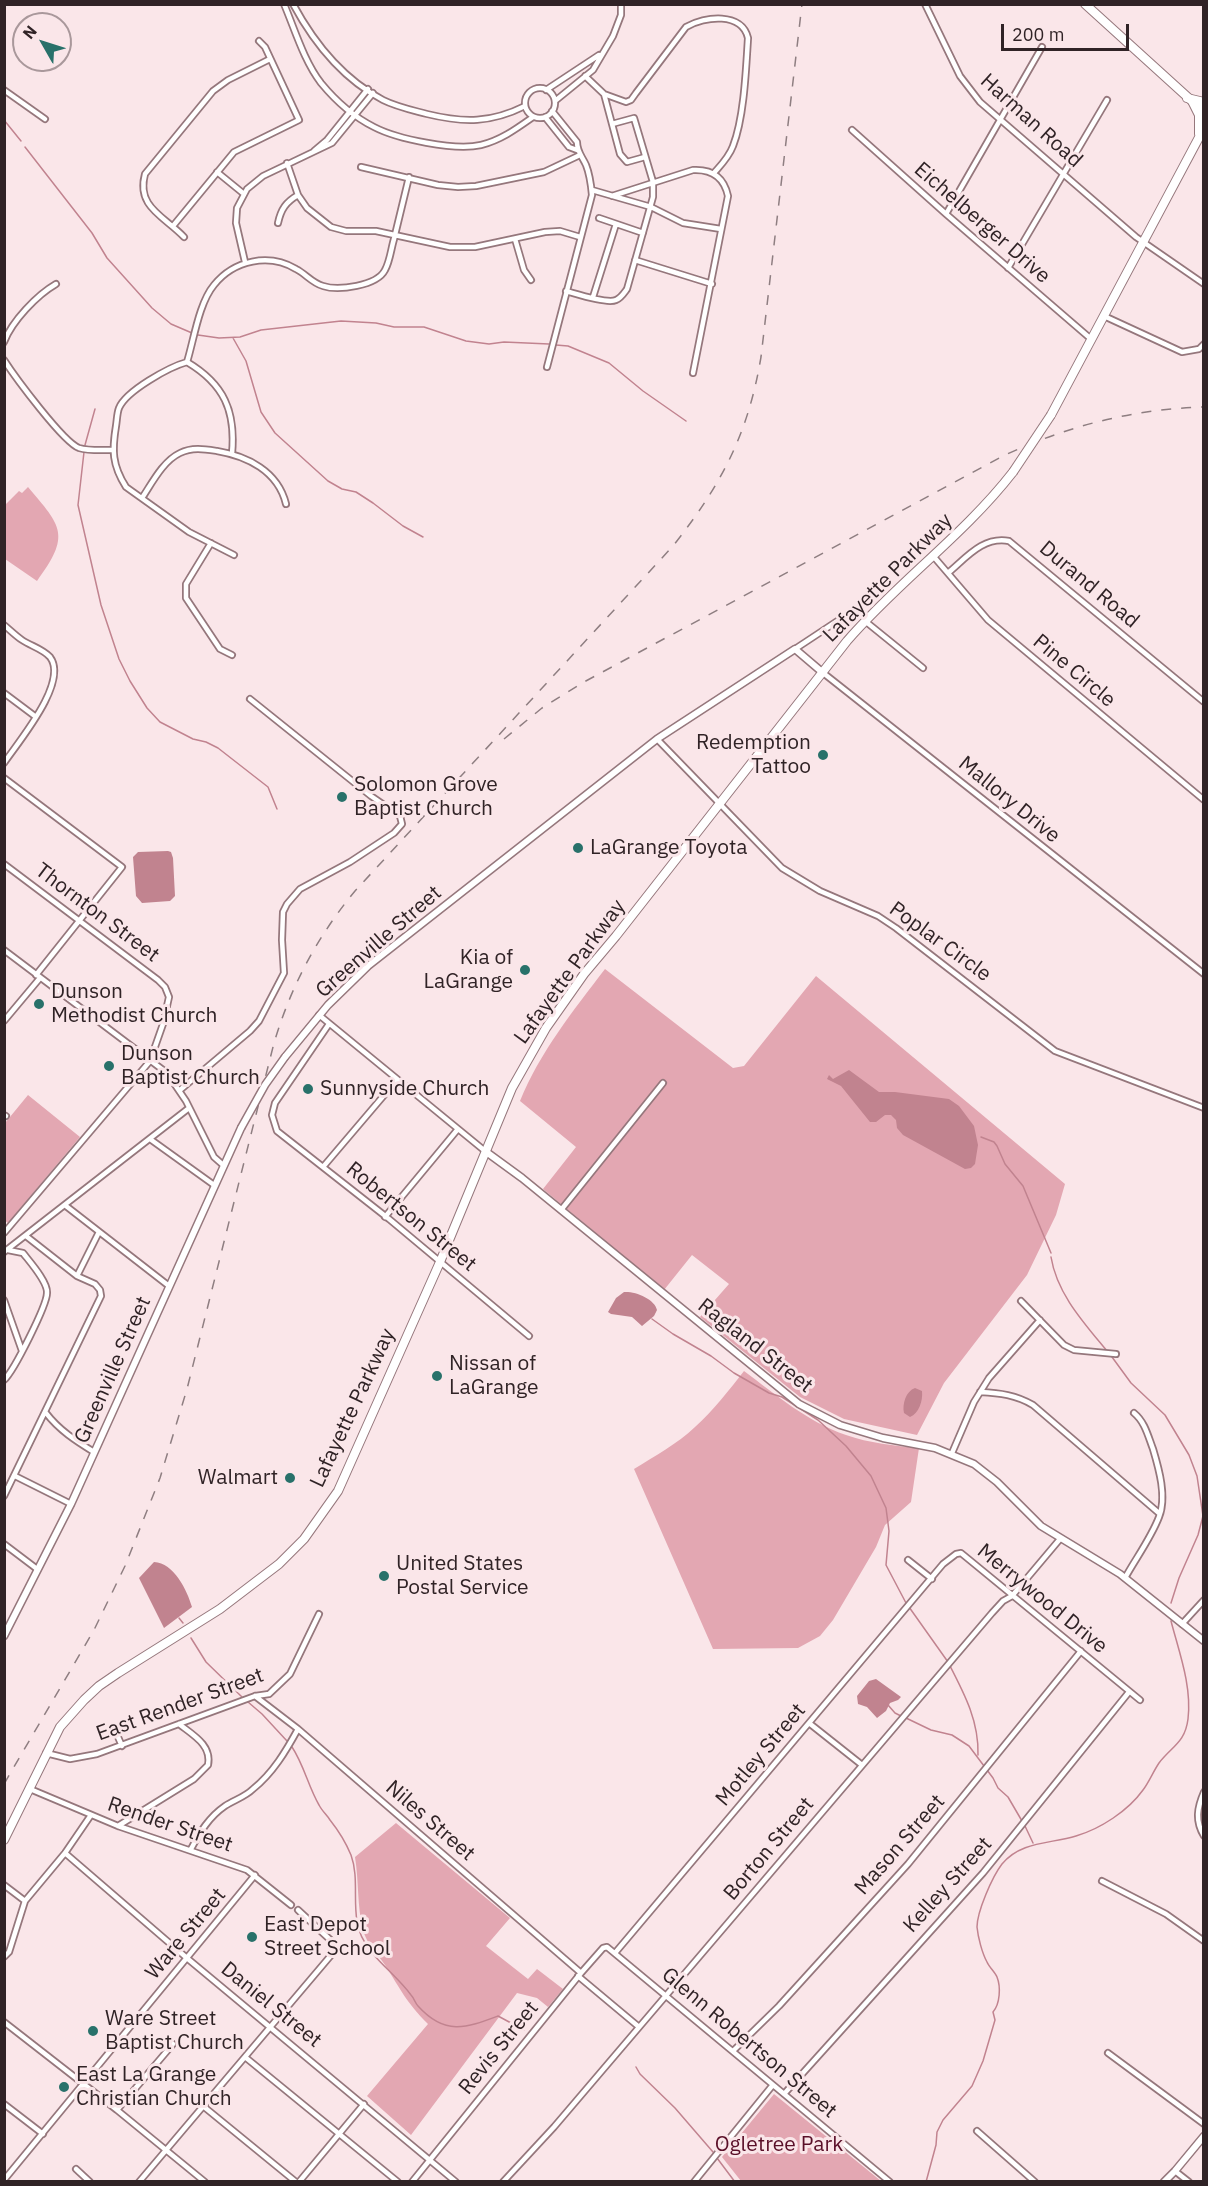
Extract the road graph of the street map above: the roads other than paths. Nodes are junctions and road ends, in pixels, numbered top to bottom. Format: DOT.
graph roads {
  1 [pos="284,4"];
  2 [pos="293,4"];
  3 [pos="621,4"];
  4 [pos="925,4"];
  5 [pos="1085,4"];
  6 [pos="260,41"];
  7 [pos="1042,47"];
  8 [pos="602,54"];
  9 [pos="270,59"];
  10 [pos="585,76"];
  11 [pos="368,89"];
  12 [pos="4,90"];
  13 [pos="546,90"];
  14 [pos="373,93"];
  15 [pos="604,94"];
  16 [pos="1107,100"];
  17 [pos="1190,100"];
  18 [pos="555,101"];
  19 [pos="1203,102"];
  20 [pos="525,106"];
  21 [pos="552,111"];
  22 [pos="1203,112"];
  23 [pos="354,113"];
  24 [pos="533,117"];
  25 [pos="545,117"];
  26 [pos="1000,118"];
  27 [pos="45,119"];
  28 [pos="612,124"];
  29 [pos="1203,128"];
  30 [pos="852,130"];
  31 [pos="1200,138"];
  32 [pos="579,152"];
  33 [pos="645,157"];
  34 [pos="287,163"];
  35 [pos="361,167"];
  36 [pos="217,172"];
  37 [pos="714,173"];
  38 [pos="1064,174"];
  39 [pos="409,177"];
  40 [pos="653,182"];
  41 [pos="592,190"];
  42 [pos="244,194"];
  43 [pos="298,195"];
  44 [pos="612,196"];
  45 [pos="651,207"];
  46 [pos="946,214"];
  47 [pos="599,219"];
  48 [pos="278,223"];
  49 [pos="616,224"];
  50 [pos="173,226"];
  51 [pos="721,229"];
  52 [pos="643,233"];
  53 [pos="395,235"];
  54 [pos="184,237"];
  55 [pos="580,237"];
  56 [pos="515,239"];
  57 [pos="1143,241"];
  58 [pos="635,260"];
  59 [pos="245,262"];
  60 [pos="1008,268"];
  61 [pos="531,280"];
  62 [pos="56,284"];
  63 [pos="711,284"];
  64 [pos="1203,284"];
  65 [pos="566,291"];
  66 [pos="593,297"];
  67 [pos="1104,316"];
  68 [pos="1091,339"];
  69 [pos="4,342"];
  70 [pos="1203,344"];
  71 [pos="4,360"];
  72 [pos="187,362"];
  73 [pos="547,367"];
  74 [pos="693,373"];
  75 [pos="112,450"];
  76 [pos="232,454"];
  77 [pos="142,498"];
  78 [pos="286,504"];
  79 [pos="210,543"];
  80 [pos="234,555"];
  81 [pos="934,557"];
  82 [pos="948,573"];
  83 [pos="851,612"];
  84 [pos="865,621"];
  85 [pos="4,625"];
  86 [pos="795,649"];
  87 [pos="232,655"];
  88 [pos="923,668"];
  89 [pos="822,672"];
  90 [pos="4,693"];
  91 [pos="250,699"];
  92 [pos="1203,702"];
  93 [pos="36,717"];
  94 [pos="657,739"];
  95 [pos="4,763"];
  96 [pos="4,778"];
  97 [pos="1203,800"];
  98 [pos="720,804"];
  99 [pos="4,864"];
  100 [pos="80,921"];
  101 [pos="4,950"];
  102 [pos="1203,974"];
  103 [pos="38,977"];
  104 [pos="319,1016"];
  105 [pos="4,1022"];
  106 [pos="329,1024"];
  107 [pos="150,1061"];
  108 [pos="398,1080"];
  109 [pos="663,1083"];
  110 [pos="180,1090"];
  111 [pos="189,1108"];
  112 [pos="1203,1108"];
  113 [pos="458,1129"];
  114 [pos="150,1139"];
  115 [pos="485,1151"];
  116 [pos="222,1164"];
  117 [pos="323,1167"];
  118 [pos="214,1185"];
  119 [pos="66,1206"];
  120 [pos="561,1210"];
  121 [pos="385,1217"];
  122 [pos="7,1226"];
  123 [pos="99,1232"];
  124 [pos="4,1233"];
  125 [pos="24,1238"];
  126 [pos="6,1251"];
  127 [pos="23,1253"];
  128 [pos="440,1262"];
  129 [pos="77,1276"];
  130 [pos="169,1286"];
  131 [pos="4,1300"];
  132 [pos="1022,1301"];
  133 [pos="1040,1320"];
  134 [pos="529,1336"];
  135 [pos="22,1351"];
  136 [pos="1116,1354"];
  137 [pos="4,1380"];
  138 [pos="980,1392"];
  139 [pos="46,1413"];
  140 [pos="1134,1413"];
  141 [pos="94,1452"];
  142 [pos="952,1453"];
  143 [pos="15,1476"];
  144 [pos="4,1496"];
  145 [pos="71,1504"];
  146 [pos="1160,1514"];
  147 [pos="1060,1539"];
  148 [pos="4,1544"];
  149 [pos="908,1560"];
  150 [pos="36,1569"];
  151 [pos="1125,1578"];
  152 [pos="932,1579"];
  153 [pos="1012,1596"];
  154 [pos="1203,1600"];
  155 [pos="319,1614"];
  156 [pos="1182,1624"];
  157 [pos="4,1636"];
  158 [pos="1203,1641"];
  159 [pos="1081,1651"];
  160 [pos="1129,1692"];
  161 [pos="255,1696"];
  162 [pos="1140,1700"];
  163 [pos="809,1723"];
  164 [pos="179,1724"];
  165 [pos="298,1729"];
  166 [pos="118,1737"];
  167 [pos="122,1746"];
  168 [pos="46,1753"];
  169 [pos="862,1765"];
  170 [pos="30,1789"];
  171 [pos="1203,1792"];
  172 [pos="91,1815"];
  173 [pos="118,1826"];
  174 [pos="1203,1836"];
  175 [pos="4,1840"];
  176 [pos="191,1850"];
  177 [pos="65,1853"];
  178 [pos="255,1875"];
  179 [pos="1102,1881"];
  180 [pos="4,1885"];
  181 [pos="25,1901"];
  182 [pos="291,1905"];
  183 [pos="298,1911"];
  184 [pos="1203,1941"];
  185 [pos="615,1953"];
  186 [pos="4,1957"];
  187 [pos="188,1959"];
  188 [pos="580,1974"];
  189 [pos="666,1996"];
  190 [pos="4,2022"];
  191 [pos="271,2026"];
  192 [pos="639,2027"];
  193 [pos="173,2044"];
  194 [pos="733,2051"];
  195 [pos="1108,2053"];
  196 [pos="245,2056"];
  197 [pos="84,2084"];
  198 [pos="772,2086"];
  199 [pos="784,2094"];
  200 [pos="4,2103"];
  201 [pos="364,2104"];
  202 [pos="203,2106"];
  203 [pos="117,2110"];
  204 [pos="1203,2124"];
  205 [pos="977,2131"];
  206 [pos="339,2133"];
  207 [pos="43,2134"];
  208 [pos="1203,2136"];
  209 [pos="166,2150"];
  210 [pos="430,2160"];
  211 [pos="76,2169"];
  212 [pos="1175,2171"];
  213 [pos="4,2180"];
  214 [pos="90,2181"];
  215 [pos="139,2181"];
  216 [pos="205,2181"];
  217 [pos="297,2181"];
  218 [pos="398,2181"];
  219 [pos="411,2181"];
  220 [pos="456,2181"];
  221 [pos="503,2181"];
  222 [pos="694,2181"];
  223 [pos="890,2181"];
  224 [pos="1035,2181"];
  225 [pos="1164,2181"];
  226 [pos="1189,2181"];
  1 -- 23 [label="street"];
  2 -- 11 [label="street"];
  3 -- 8 [label="street"];
  4 -- 26 [label="street, Harman Road"];
  5 -- 17 [label="main road"];
  6 -- 9 [label="street"];
  7 -- 26 [label="street"];
  8 -- 10 [label="street"];
  8 -- 13 [label="street"];
  9 -- 36 [label="street"];
  9 -- 50 [label="street"];
  10 -- 15 [label="street"];
  10 -- 18 [label="street"];
  11 -- 14 [label="street"];
  11 -- 23 [label="street"];
  12 -- 27 [label="street"];
  13 -- 18 [label="street"];
  13 -- 20 [label="street"];
  14 -- 20 [label="street"];
  14 -- 23 [label="street"];
  15 -- 28 [label="street"];
  15 -- 37 [label="street"];
  16 -- 38 [label="street"];
  17 -- 19 [label="main road"];
  17 -- 22 [label="main road"];
  17 -- 31 [label="main road"];
  18 -- 21 [label="street"];
  20 -- 24 [label="street"];
  21 -- 25 [label="street"];
  21 -- 32 [label="street"];
  23 -- 24 [label="street"];
  23 -- 34 [label="street"];
  24 -- 25 [label="street"];
  25 -- 32 [label="street"];
  26 -- 38 [label="street, Harman Road"];
  26 -- 46 [label="street"];
  28 -- 33 [label="street"];
  28 -- 33 [label="street"];
  29 -- 31 [label="main road, Lafayette Parkway"];
  30 -- 46 [label="street, Eichelberger Drive"];
  31 -- 57 [label="main road, Lafayette Parkway"];
  32 -- 39 [label="street"];
  32 -- 41 [label="street"];
  33 -- 40 [label="street"];
  34 -- 42 [label="street"];
  34 -- 43 [label="street"];
  35 -- 39 [label="street"];
  36 -- 42 [label="street"];
  36 -- 50 [label="street"];
  37 -- 40 [label="street"];
  37 -- 51 [label="street"];
  38 -- 57 [label="street, Harman Road"];
  38 -- 60 [label="street"];
  39 -- 53 [label="street"];
  40 -- 44 [label="street"];
  40 -- 45 [label="street"];
  41 -- 44 [label="street"];
  41 -- 55 [label="street"];
  42 -- 59 [label="street"];
  43 -- 48 [label="street"];
  43 -- 53 [label="street"];
  44 -- 45 [label="street"];
  45 -- 51 [label="street"];
  45 -- 52 [label="street"];
  46 -- 60 [label="street, Eichelberger Drive"];
  47 -- 49 [label="street"];
  49 -- 52 [label="street"];
  49 -- 66 [label="street"];
  50 -- 54 [label="street"];
  51 -- 63 [label="street"];
  52 -- 58 [label="street"];
  53 -- 56 [label="street"];
  53 -- 59 [label="street"];
  55 -- 56 [label="street"];
  55 -- 65 [label="street"];
  56 -- 61 [label="street"];
  57 -- 64 [label="street, Harman Road"];
  57 -- 67 [label="main road, Lafayette Parkway"];
  58 -- 63 [label="street"];
  58 -- 66 [label="street"];
  59 -- 72 [label="street"];
  60 -- 68 [label="street, Eichelberger Drive"];
  62 -- 69 [label="street"];
  63 -- 74 [label="street"];
  65 -- 66 [label="street"];
  65 -- 73 [label="street"];
  67 -- 68 [label="main road, Lafayette Parkway"];
  67 -- 70 [label="street"];
  68 -- 81 [label="main road, Lafayette Parkway, bridge"];
  71 -- 75 [label="street"];
  72 -- 75 [label="street"];
  72 -- 76 [label="street"];
  75 -- 77 [label="street"];
  76 -- 77 [label="street"];
  76 -- 78 [label="street"];
  77 -- 79 [label="street"];
  79 -- 80 [label="street"];
  79 -- 87 [label="street"];
  81 -- 82 [label="street, Pine Circle"];
  81 -- 84 [label="main road, Lafayette Parkway"];
  82 -- 92 [label="street, Durand Road"];
  82 -- 97 [label="street, Pine Circle"];
  83 -- 86 [label="street, Greenville Street"];
  84 -- 88 [label="street"];
  84 -- 89 [label="main road, Lafayette Parkway"];
  85 -- 93 [label="street"];
  86 -- 89 [label="street, Mallory Drive"];
  86 -- 94 [label="street, Greenville Street"];
  89 -- 98 [label="main road, Lafayette Parkway"];
  89 -- 102 [label="street, Mallory Drive"];
  90 -- 93 [label="street"];
  91 -- 110 [label="street"];
  93 -- 95 [label="street"];
  94 -- 98 [label="street, Poplar Circle"];
  94 -- 104 [label="street, Greenville Street"];
  96 -- 100 [label="street"];
  98 -- 112 [label="street, Poplar Circle"];
  98 -- 115 [label="main road, Lafayette Parkway"];
  99 -- 100 [label="street, Thornton Street"];
  100 -- 103 [label="street"];
  100 -- 107 [label="street, Thornton Street"];
  101 -- 103 [label="street"];
  103 -- 105 [label="street"];
  103 -- 107 [label="street"];
  104 -- 106 [label="street, Ragland Street"];
  104 -- 116 [label="street, Greenville Street, bridge"];
  106 -- 108 [label="street, Ragland Street"];
  106 -- 117 [label="street, Robertson Street"];
  107 -- 110 [label="street"];
  107 -- 122 [label="street"];
  108 -- 113 [label="street, Ragland Street"];
  108 -- 117 [label="street"];
  109 -- 120 [label="street"];
  110 -- 111 [label="street"];
  111 -- 114 [label="street"];
  111 -- 116 [label="street"];
  113 -- 115 [label="street, Ragland Street"];
  113 -- 121 [label="street"];
  114 -- 118 [label="street"];
  114 -- 119 [label="street"];
  115 -- 120 [label="street, Ragland Street"];
  115 -- 128 [label="main road, Lafayette Parkway"];
  116 -- 118 [label="street, Greenville Street"];
  117 -- 121 [label="street, Robertson Street"];
  118 -- 130 [label="street, Greenville Street"];
  119 -- 123 [label="street"];
  119 -- 125 [label="street"];
  120 -- 142 [label="street, Ragland Street"];
  121 -- 128 [label="street, Robertson Street"];
  122 -- 124 [label="street"];
  123 -- 129 [label="street"];
  123 -- 130 [label="street"];
  125 -- 126 [label="street"];
  125 -- 127 [label="street"];
  125 -- 129 [label="street"];
  126 -- 127 [label="street"];
  127 -- 135 [label="street"];
  128 -- 134 [label="street, Robertson Street"];
  128 -- 168 [label="main road, Lafayette Parkway"];
  129 -- 139 [label="street"];
  130 -- 141 [label="street, Greenville Street"];
  131 -- 135 [label="street"];
  132 -- 133 [label="street"];
  133 -- 136 [label="street"];
  133 -- 138 [label="street"];
  135 -- 137 [label="street"];
  138 -- 142 [label="street"];
  138 -- 146 [label="street"];
  139 -- 141 [label="street"];
  139 -- 143 [label="street"];
  140 -- 146 [label="street"];
  141 -- 145 [label="street, Greenville Street"];
  142 -- 147 [label="street, Ragland Street"];
  143 -- 144 [label="street"];
  143 -- 145 [label="street"];
  145 -- 150 [label="street, Greenville Street"];
  146 -- 151 [label="street"];
  147 -- 151 [label="street, Ragland Street"];
  147 -- 153 [label="street, Borton Street"];
  148 -- 150 [label="street"];
  149 -- 152 [label="street"];
  150 -- 157 [label="street, Greenville Street"];
  151 -- 156 [label="street, Ragland Street"];
  152 -- 153 [label="street, Merrywood Drive"];
  152 -- 163 [label="street, Motley Street"];
  153 -- 159 [label="street, Merrywood Drive"];
  153 -- 169 [label="street, Borton Street"];
  154 -- 156 [label="street"];
  155 -- 161 [label="street, East Render Street"];
  156 -- 158 [label="street, Ragland Street"];
  159 -- 160 [label="street, Merrywood Drive"];
  159 -- 194 [label="street, Mason Street"];
  160 -- 162 [label="street, Merrywood Drive"];
  160 -- 199 [label="street, Kelley Street"];
  161 -- 164 [label="street, East Render Street"];
  161 -- 165 [label="street, Niles Street"];
  163 -- 169 [label="street"];
  163 -- 185 [label="street, Motley Street"];
  164 -- 167 [label="street, East Render Street"];
  164 -- 173 [label="street"];
  165 -- 176 [label="street"];
  165 -- 188 [label="street, Niles Street"];
  166 -- 167 [label="street"];
  167 -- 168 [label="street, East Render Street"];
  168 -- 170 [label="main road, Lafayette Parkway"];
  169 -- 189 [label="street, Borton Street"];
  170 -- 172 [label="street, Render Street"];
  170 -- 175 [label="main road, Lafayette Parkway"];
  171 -- 174 [label="street"];
  172 -- 173 [label="street, Render Street"];
  172 -- 177 [label="street"];
  173 -- 176 [label="street, Render Street"];
  176 -- 178 [label="street, Render Street"];
  177 -- 181 [label="street"];
  177 -- 187 [label="street, Daniel Street"];
  178 -- 182 [label="street, Render Street"];
  178 -- 187 [label="street, Ware Street"];
  179 -- 184 [label="street"];
  180 -- 181 [label="street"];
  181 -- 186 [label="street"];
  183 -- 191 [label="street"];
  185 -- 188 [label="street, Revis Street"];
  185 -- 189 [label="street, Glenn Robertson Street"];
  187 -- 191 [label="street, Daniel Street"];
  187 -- 197 [label="street, Ware Street"];
  188 -- 192 [label="street, Niles Street"];
  188 -- 210 [label="street, Revis Street"];
  189 -- 192 [label="street, Borton Street"];
  189 -- 194 [label="street, Glenn Robertson Street"];
  190 -- 197 [label="street"];
  191 -- 196 [label="street"];
  191 -- 201 [label="street, Daniel Street"];
  192 -- 221 [label="street, Borton Street"];
  193 -- 203 [label="street"];
  194 -- 198 [label="street, Glenn Robertson Street"];
  195 -- 204 [label="street"];
  196 -- 202 [label="street"];
  196 -- 206 [label="street"];
  197 -- 203 [label="street"];
  197 -- 207 [label="street, Ware Street"];
  198 -- 199 [label="street, Glenn Robertson Street"];
  198 -- 222 [label="street"];
  199 -- 223 [label="street, Glenn Robertson Street"];
  200 -- 207 [label="street"];
  201 -- 206 [label="street"];
  201 -- 210 [label="street, Daniel Street"];
  202 -- 209 [label="street"];
  202 -- 217 [label="street"];
  203 -- 209 [label="street"];
  205 -- 224 [label="street"];
  206 -- 217 [label="street"];
  206 -- 218 [label="street"];
  207 -- 213 [label="street, Ware Street"];
  208 -- 212 [label="street"];
  209 -- 215 [label="street"];
  209 -- 216 [label="street"];
  210 -- 219 [label="street, Revis Street"];
  210 -- 220 [label="street, Daniel Street"];
  211 -- 214 [label="street"];
  212 -- 225 [label="street"];
  212 -- 226 [label="street"];
}
